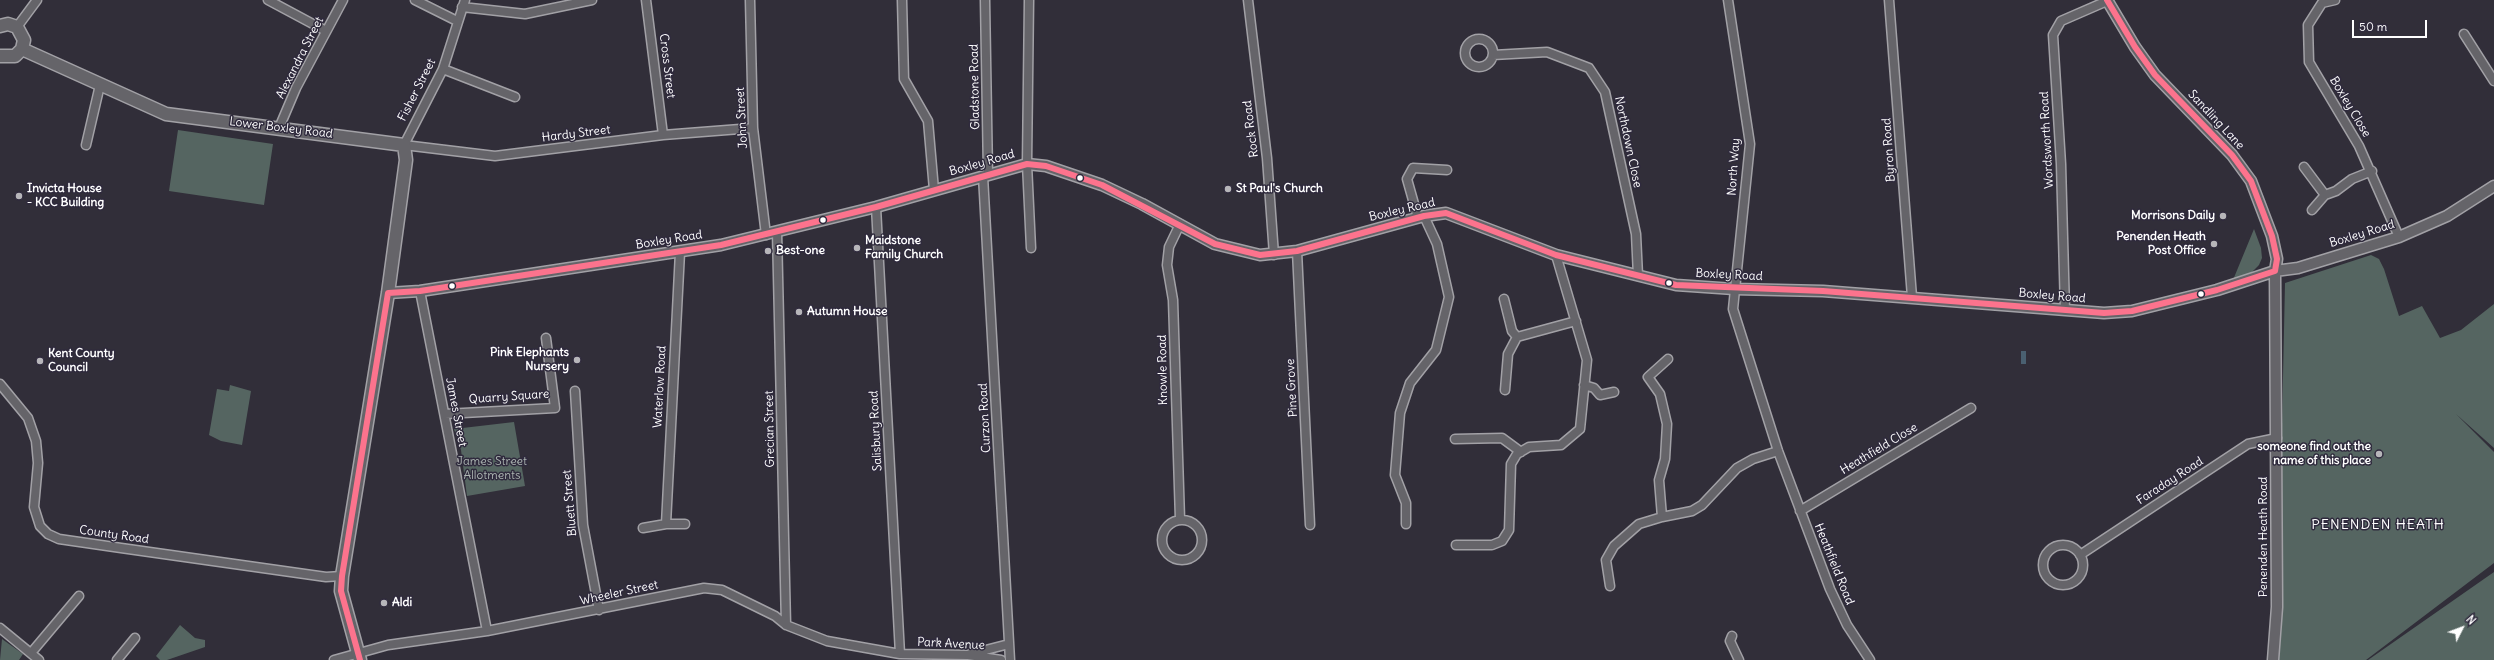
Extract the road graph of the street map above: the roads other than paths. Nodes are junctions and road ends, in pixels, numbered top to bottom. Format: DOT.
graph roads {
  1 [pos="37,0"];
  2 [pos="268,0"];
  3 [pos="343,0"];
  4 [pos="416,0"];
  5 [pos="592,0"];
  6 [pos="646,0"];
  7 [pos="750,0"];
  8 [pos="902,0"];
  9 [pos="985,0"];
  10 [pos="1029,0"];
  11 [pos="1248,0"];
  12 [pos="1728,0"];
  13 [pos="1889,0"];
  14 [pos="2107,0"];
  15 [pos="2335,0"];
  16 [pos="2321,1"];
  17 [pos="464,4"];
  18 [pos="457,21"];
  19 [pos="1,25"];
  20 [pos="17,28"];
  21 [pos="326,31"];
  22 [pos="2464,34"];
  23 [pos="22,49"];
  24 [pos="1493,55"];
  25 [pos="0,56"];
  26 [pos="443,69"];
  27 [pos="2494,81"];
  28 [pos="100,85"];
  29 [pos="515,97"];
  30 [pos="279,128"];
  31 [pos="752,128"];
  32 [pos="663,135"];
  33 [pos="86,145"];
  34 [pos="404,145"];
  35 [pos="1027,164"];
  36 [pos="2304,167"];
  37 [pos="1447,170"];
  38 [pos="2372,172"];
  39 [pos="986,175"];
  40 [pos="2494,186"];
  41 [pos="934,190"];
  42 [pos="2325,195"];
  43 [pos="876,207"];
  44 [pos="2312,210"];
  45 [pos="1421,217"];
  46 [pos="1180,224"];
  47 [pos="777,232"];
  48 [pos="766,235"];
  49 [pos="2399,237"];
  50 [pos="1031,248"];
  51 [pos="1297,250"];
  52 [pos="680,252"];
  53 [pos="1274,255"];
  54 [pos="1556,255"];
  55 [pos="2275,271"];
  56 [pos="1638,276"];
  57 [pos="1734,289"];
  58 [pos="420,291"];
  59 [pos="388,293"];
  60 [pos="1912,297"];
  61 [pos="1504,300"];
  62 [pos="2065,310"];
  63 [pos="1576,321"];
  64 [pos="1517,337"];
  65 [pos="546,338"];
  66 [pos="1668,359"];
  67 [pos="0,384"];
  68 [pos="1584,385"];
  69 [pos="1505,390"];
  70 [pos="575,391"];
  71 [pos="1614,392"];
  72 [pos="1971,408"];
  73 [pos="445,414"];
  74 [pos="2277,438"];
  75 [pos="1455,439"];
  76 [pos="1778,451"];
  77 [pos="1521,452"];
  78 [pos="1800,511"];
  79 [pos="1662,517"];
  80 [pos="1180,519"];
  81 [pos="666,524"];
  82 [pos="685,524"];
  83 [pos="1406,524"];
  84 [pos="1310,525"];
  85 [pos="643,528"];
  86 [pos="1456,545"];
  87 [pos="2080,555"];
  88 [pos="342,576"];
  89 [pos="1610,586"];
  90 [pos="79,596"];
  91 [pos="600,610"];
  92 [pos="786,625"];
  93 [pos="0,628"];
  94 [pos="487,631"];
  95 [pos="1732,636"];
  96 [pos="135,638"];
  97 [pos="1009,644"];
  98 [pos="32,653"];
  99 [pos="900,654"];
  100 [pos="968,655"];
  101 [pos="360,656"];
  102 [pos="40,660"];
  103 [pos="117,660"];
  104 [pos="334,660"];
  105 [pos="1001,660"];
  106 [pos="1010,660"];
  107 [pos="1739,660"];
  108 [pos="1870,660"];
  109 [pos="2273,660"];
  1 -- 20 [label="street"];
  2 -- 21 [label="street"];
  3 -- 21 [label="street, Alexandra Street"];
  4 -- 18 [label="street"];
  5 -- 17 [label="street"];
  6 -- 32 [label="street, Cross Street"];
  7 -- 31 [label="street, John Street"];
  8 -- 41 [label="street"];
  9 -- 39 [label="street, Gladstone Road"];
  10 -- 35 [label="street"];
  11 -- 53 [label="street, Rock Road"];
  12 -- 57 [label="street, North Way"];
  13 -- 60 [label="street, Byron Road"];
  14 -- 55 [label="street, Sandling Lane"];
  14 -- 62 [label="street, Wordsworth Road"];
  15 -- 16 [label="street, Boxley Close"];
  16 -- 38 [label="street, Boxley Close"];
  17 -- 18 [label="street, Fisher Street"];
  18 -- 26 [label="street, Fisher Street"];
  19 -- 20 [label="main road"];
  20 -- 23 [label="main road"];
  21 -- 30 [label="street, Alexandra Street"];
  22 -- 27 [label="street"];
  23 -- 25 [label="main road"];
  23 -- 28 [label="main road, Lower Boxley Road"];
  24 -- 56 [label="street, Northdown Close"];
  26 -- 29 [label="street"];
  26 -- 34 [label="street, Fisher Street"];
  28 -- 30 [label="main road, Lower Boxley Road"];
  28 -- 33 [label="street"];
  30 -- 34 [label="main road, Lower Boxley Road"];
  31 -- 32 [label="street, Hardy Street"];
  31 -- 48 [label="street, John Street"];
  32 -- 34 [label="street, Hardy Street"];
  34 -- 59 [label="main road"];
  35 -- 39 [label="street, Boxley Road"];
  35 -- 46 [label="street, Boxley Road"];
  35 -- 50 [label="street"];
  36 -- 42 [label="street"];
  37 -- 45 [label="street"];
  38 -- 42 [label="street"];
  38 -- 49 [label="street, Boxley Close"];
  39 -- 41 [label="street, Boxley Road"];
  39 -- 97 [label="street, Curzon Road"];
  40 -- 49 [label="street, Boxley Road"];
  41 -- 43 [label="street, Boxley Road"];
  42 -- 44 [label="street"];
  43 -- 47 [label="street, Boxley Road"];
  43 -- 99 [label="street, Salisbury Road"];
  45 -- 51 [label="street, Boxley Road"];
  45 -- 54 [label="street, Boxley Road"];
  45 -- 83 [label="street"];
  46 -- 53 [label="street, Boxley Road"];
  46 -- 80 [label="street, Knowle Road"];
  47 -- 48 [label="street, Boxley Road"];
  47 -- 92 [label="street, Grecian Street"];
  48 -- 52 [label="street, Boxley Road"];
  49 -- 55 [label="street, Boxley Road"];
  51 -- 53 [label="street, Boxley Road"];
  51 -- 84 [label="street, Pine Grove"];
  52 -- 58 [label="street, Boxley Road"];
  52 -- 81 [label="street, Waterlow Road"];
  54 -- 56 [label="street, Boxley Road"];
  54 -- 63 [label="street"];
  55 -- 62 [label="street, Boxley Road"];
  55 -- 74 [label="street, Penenden Heath Road"];
  56 -- 57 [label="street, Boxley Road"];
  57 -- 60 [label="street, Boxley Road"];
  57 -- 76 [label="street, Heathfield Road"];
  58 -- 59 [label="street, Boxley Road"];
  58 -- 73 [label="street, James Street"];
  59 -- 88 [label="main road"];
  60 -- 62 [label="street, Boxley Road"];
  61 -- 64 [label="street"];
  63 -- 64 [label="street"];
  63 -- 68 [label="street"];
  64 -- 69 [label="street"];
  65 -- 73 [label="street, Quarry Square"];
  66 -- 79 [label="street"];
  67 -- 88 [label="street, County Road"];
  68 -- 71 [label="street"];
  68 -- 77 [label="street"];
  70 -- 91 [label="street, Bluett Street"];
  72 -- 78 [label="street, Heathfield Close"];
  73 -- 94 [label="street, James Street"];
  74 -- 87 [label="street, Faraday Road"];
  74 -- 109 [label="street, Penenden Heath Road"];
  75 -- 77 [label="street"];
  76 -- 78 [label="street, Heathfield Road"];
  76 -- 79 [label="street"];
  77 -- 86 [label="street"];
  78 -- 108 [label="street, Heathfield Road"];
  79 -- 89 [label="street"];
  80 -- 80 [label="street"];
  81 -- 82 [label="street"];
  81 -- 85 [label="street"];
  87 -- 87 [label="street"];
  88 -- 101 [label="main road"];
  90 -- 98 [label="street"];
  91 -- 92 [label="street, Wheeler Street"];
  91 -- 94 [label="street, Wheeler Street"];
  92 -- 99 [label="street, Wheeler Street"];
  93 -- 98 [label="street"];
  94 -- 101 [label="street, Wheeler Street"];
  95 -- 107 [label="street"];
  96 -- 103 [label="street"];
  97 -- 100 [label="street"];
  97 -- 106 [label="street, Curzon Road"];
  98 -- 102 [label="street"];
  99 -- 100 [label="street, Park Avenue"];
  100 -- 105 [label="street, Park Avenue"];
  101 -- 104 [label="street, Wheeler Street"];
}
